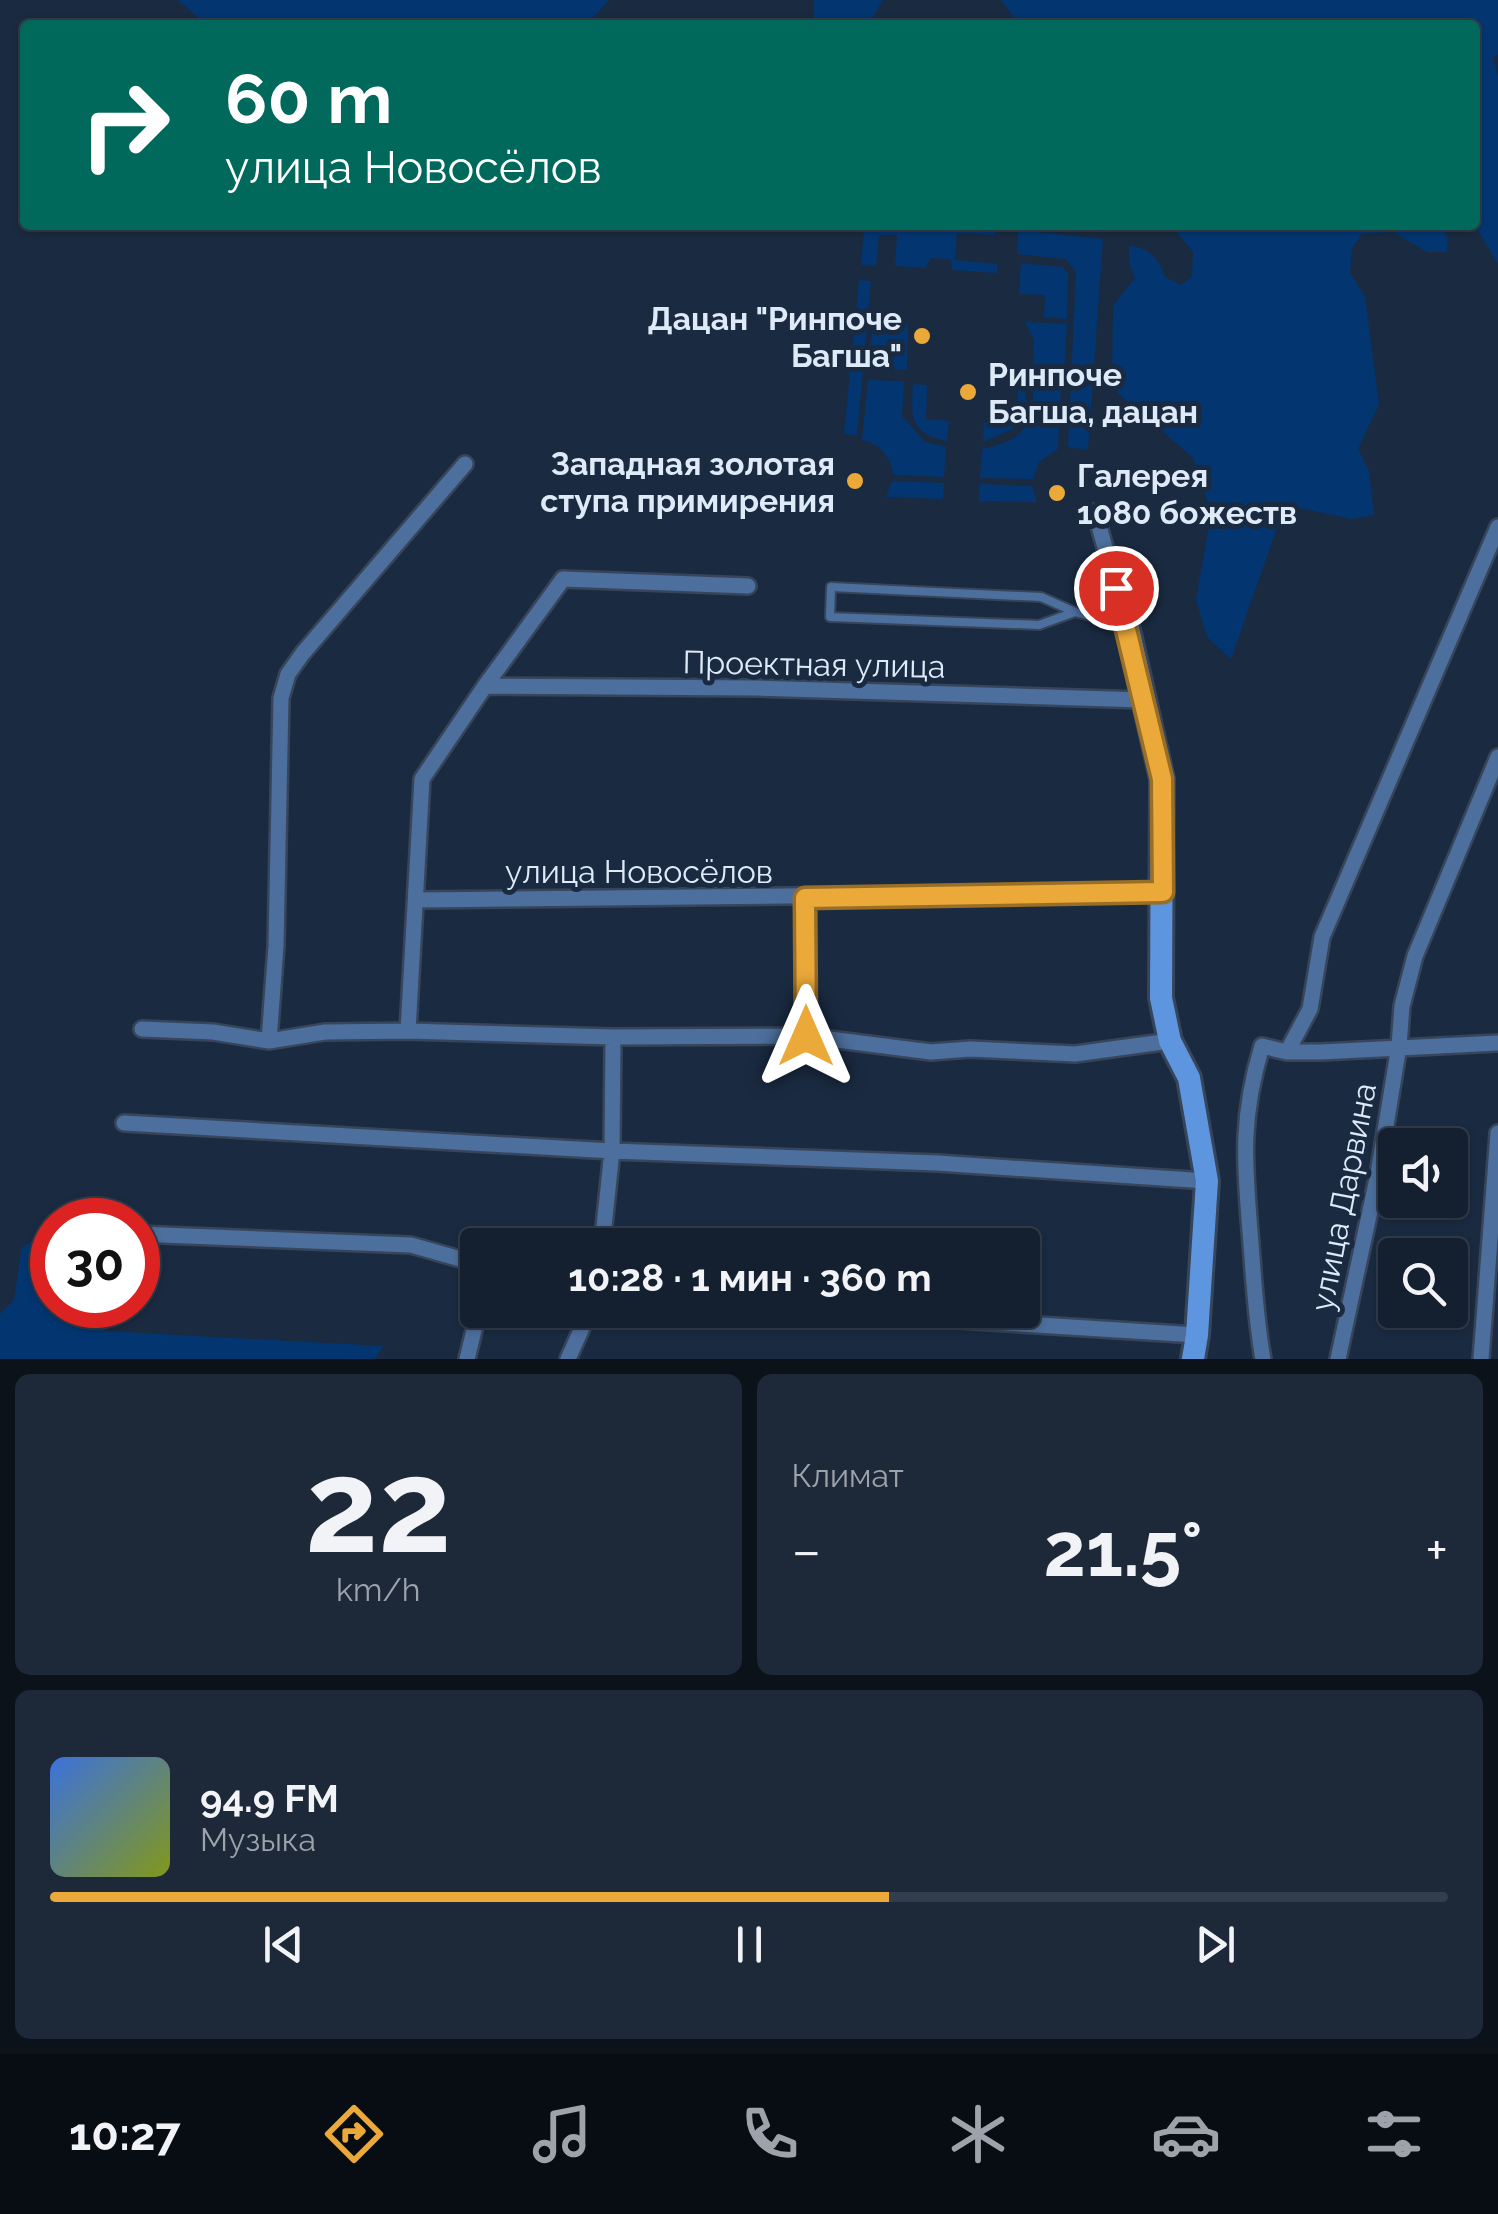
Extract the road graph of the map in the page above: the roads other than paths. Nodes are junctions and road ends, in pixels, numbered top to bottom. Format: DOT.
graph roads {
  1 [pos="465,464"];
  2 [pos="1095,512"];
  3 [pos="1496,537"];
  4 [pos="748,586"];
  5 [pos="1075,612"];
  6 [pos="1127,626"];
  7 [pos="485,686"];
  8 [pos="1143,700"];
  9 [pos="1498,757"];
  10 [pos="1163,892"];
  11 [pos="805,898"];
  12 [pos="416,900"];
  13 [pos="142,1030"];
  14 [pos="408,1032"];
  15 [pos="806,1036"];
  16 [pos="613,1038"];
  17 [pos="1170,1040"];
  18 [pos="269,1041"];
  19 [pos="1497,1042"];
  20 [pos="1399,1046"];
  21 [pos="1288,1052"];
  22 [pos="124,1123"];
  23 [pos="1498,1133"];
  24 [pos="612,1151"];
  25 [pos="1208,1181"];
  26 [pos="604,1228"];
  27 [pos="160,1235"];
  28 [pos="460,1259"];
  29 [pos="1040,1325"];
  30 [pos="475,1328"];
  31 [pos="582,1328"];
  32 [pos="1198,1335"];
  33 [pos="467,1359"];
  34 [pos="568,1359"];
  35 [pos="1193,1359"];
  36 [pos="1263,1359"];
  37 [pos="1338,1359"];
  38 [pos="1481,1359"];
  1 -- 18 [label="street"];
  2 -- 6 [label="street"];
  3 -- 21 [label="street"];
  4 -- 7 [label="street"];
  5 -- 5 [label="lane"];
  5 -- 6 [label="lane"];
  6 -- 8 [label="street"];
  7 -- 8 [label="street, Проектная улица"];
  7 -- 12 [label="street"];
  8 -- 10 [label="street"];
  9 -- 20 [label="street, улица Дарвина"];
  10 -- 11 [label="street, улица Новосёлов"];
  10 -- 17 [label="street"];
  11 -- 12 [label="street, улица Новосёлов"];
  11 -- 15 [label="street"];
  12 -- 14 [label="street"];
  13 -- 18 [label="street"];
  14 -- 16 [label="street"];
  14 -- 18 [label="street"];
  15 -- 16 [label="street"];
  15 -- 17 [label="street"];
  16 -- 24 [label="street"];
  17 -- 25 [label="street"];
  19 -- 20 [label="street, улица Дарвина"];
  20 -- 21 [label="street, улица Дарвина"];
  20 -- 37 [label="street, улица Дарвина"];
  21 -- 36 [label="street, улица Дарвина"];
  22 -- 24 [label="street"];
  23 -- 38 [label="street"];
  24 -- 25 [label="street"];
  24 -- 26 [label="street"];
  25 -- 32 [label="street"];
  27 -- 28 [label="street"];
  29 -- 32 [label="street"];
  30 -- 33 [label="street"];
  31 -- 34 [label="street"];
  32 -- 35 [label="street"];
}
